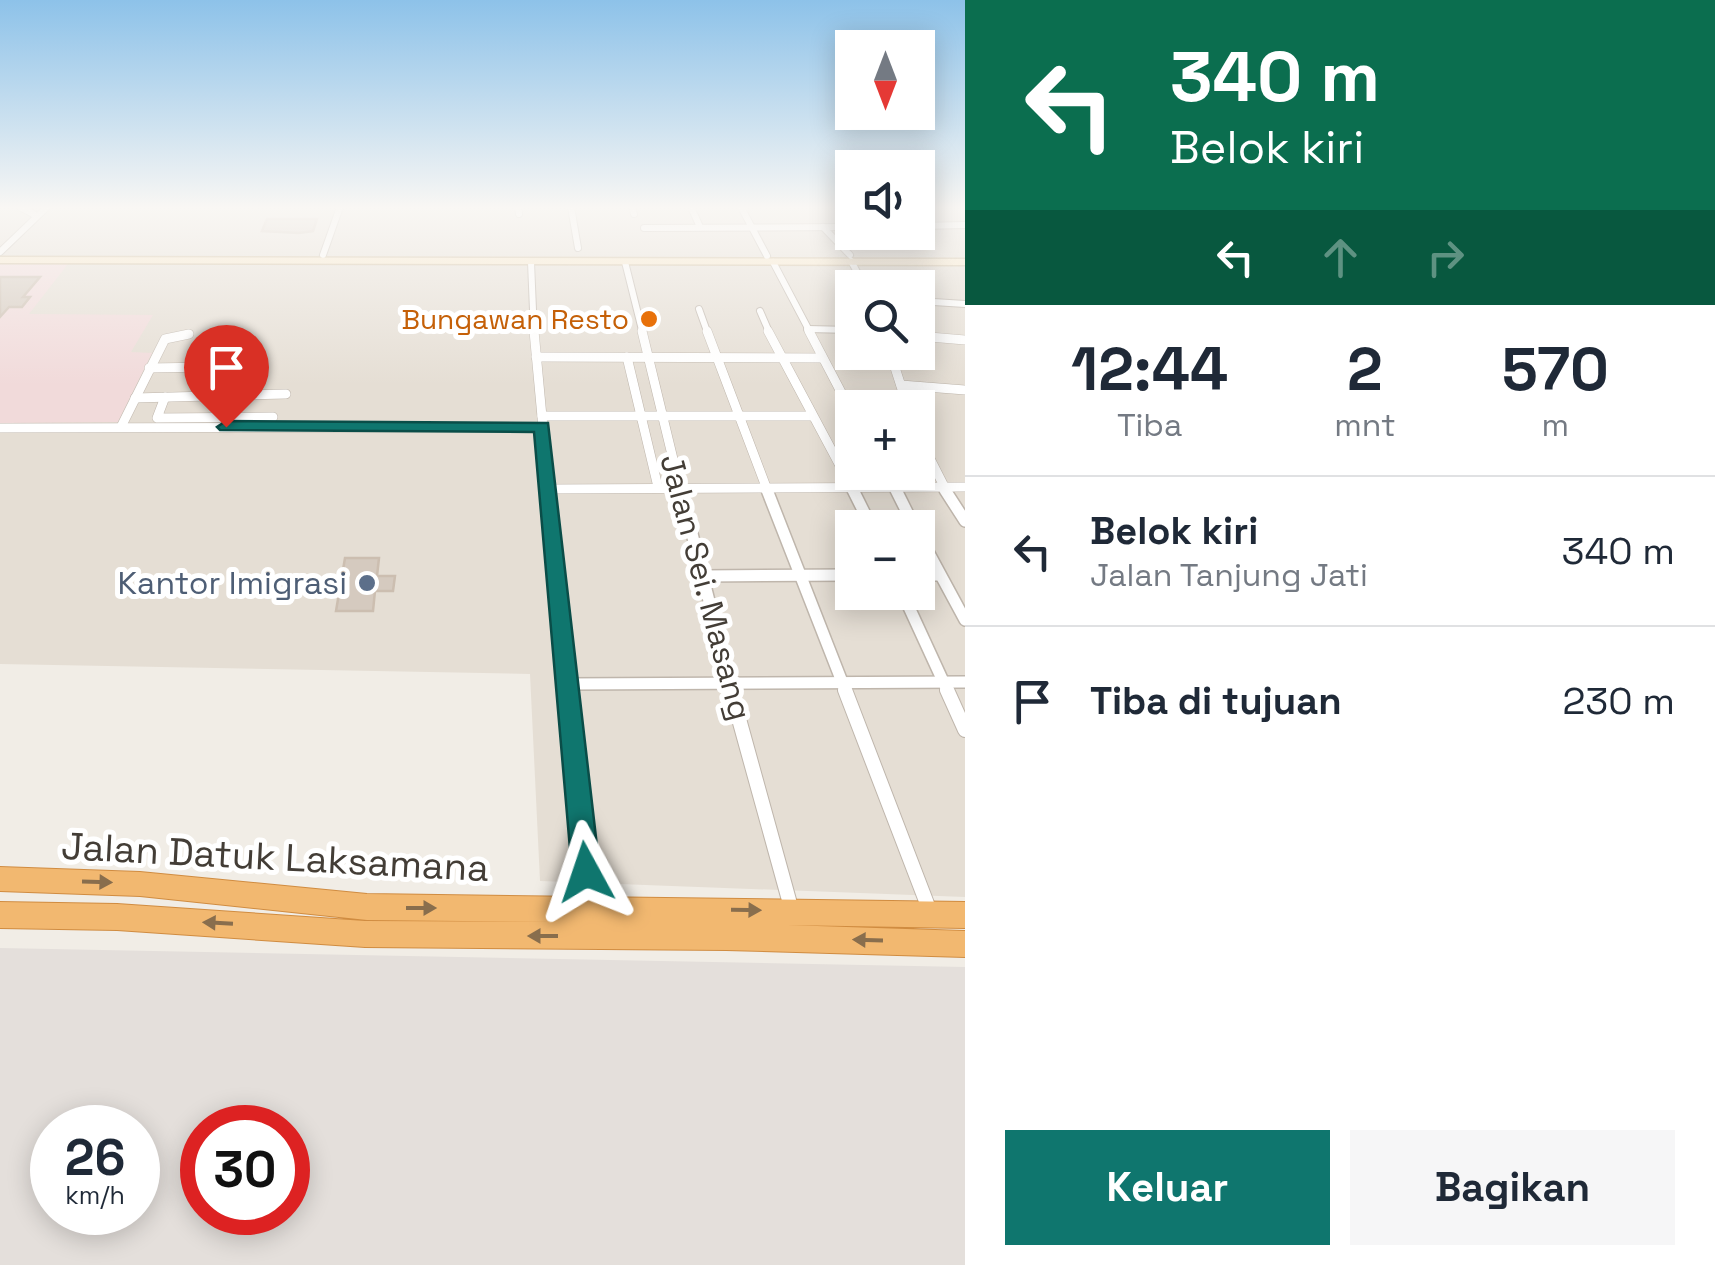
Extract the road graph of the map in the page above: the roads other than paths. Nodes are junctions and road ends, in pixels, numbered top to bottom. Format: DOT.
graph roads {
  1 [pos="531,266"];
  2 [pos="626,266"];
  3 [pos="774,266"];
  4 [pos="935,302"];
  5 [pos="965,304"];
  6 [pos="698,309"];
  7 [pos="760,311"];
  8 [pos="807,329"];
  9 [pos="835,330"];
  10 [pos="190,334"];
  11 [pos="935,337"];
  12 [pos="965,340"];
  13 [pos="647,357"];
  14 [pos="536,358"];
  15 [pos="628,358"];
  16 [pos="716,358"];
  17 [pos="783,358"];
  18 [pos="822,358"];
  19 [pos="212,367"];
  20 [pos="148,368"];
  21 [pos="896,370"];
  22 [pos="901,385"];
  23 [pos="839,390"];
  24 [pos="903,390"];
  25 [pos="965,390"];
  26 [pos="286,394"];
  27 [pos="165,396"];
  28 [pos="134,398"];
  29 [pos="636,400"];
  30 [pos="657,400"];
  31 [pos="638,416"];
  32 [pos="662,416"];
  33 [pos="738,416"];
  34 [pos="812,416"];
  35 [pos="273,418"];
  36 [pos="542,421"];
  37 [pos="121,427"];
  38 [pos="0,428"];
  39 [pos="644,441"];
  40 [pos="668,441"];
  41 [pos="835,455"];
  42 [pos="935,470"];
  43 [pos="763,486"];
  44 [pos="835,486"];
  45 [pos="935,486"];
  46 [pos="943,486"];
  47 [pos="658,487"];
  48 [pos="965,487"];
  49 [pos="682,488"];
  50 [pos="551,489"];
  51 [pos="965,521"];
  52 [pos="935,569"];
  53 [pos="835,574"];
  54 [pos="802,575"];
  55 [pos="935,575"];
  56 [pos="938,575"];
  57 [pos="703,576"];
  58 [pos="910,610"];
  59 [pos="965,620"];
  60 [pos="730,681"];
  61 [pos="842,682"];
  62 [pos="942,682"];
  63 [pos="965,682"];
  64 [pos="570,684"];
  65 [pos="965,730"];
  66 [pos="0,880"];
  67 [pos="589,909"];
  68 [pos="792,911"];
  69 [pos="0,914"];
  70 [pos="931,914"];
  71 [pos="965,916"];
  72 [pos="366,921"];
  73 [pos="965,944"];
  1 -- 14 [label="street"];
  2 -- 13 [label="street, Jalan Sei. Masang"];
  3 -- 8 [label="street"];
  4 -- 5 [label="street"];
  6 -- 16 [label="street"];
  7 -- 17 [label="street"];
  8 -- 9 [label="street"];
  8 -- 18 [label="street"];
  10 -- 20 [label="street"];
  11 -- 12 [label="street"];
  13 -- 15 [label="street"];
  13 -- 16 [label="street"];
  13 -- 30 [label="street, Jalan Sei. Masang"];
  14 -- 15 [label="street"];
  14 -- 36 [label="street"];
  15 -- 29 [label="street"];
  16 -- 17 [label="street"];
  16 -- 33 [label="street"];
  17 -- 18 [label="street"];
  17 -- 34 [label="street"];
  18 -- 23 [label="street"];
  19 -- 20 [label="street"];
  20 -- 28 [label="street"];
  21 -- 22 [label="street"];
  22 -- 24 [label="street"];
  22 -- 25 [label="street"];
  26 -- 27 [label="street"];
  27 -- 28 [label="street"];
  27 -- 35 [label="street"];
  28 -- 37 [label="street"];
  29 -- 30 [label="street"];
  29 -- 31 [label="street"];
  30 -- 32 [label="street, Jalan Sei. Masang"];
  31 -- 32 [label="street"];
  31 -- 36 [label="street"];
  31 -- 39 [label="street"];
  32 -- 33 [label="street"];
  32 -- 40 [label="street, Jalan Sei. Masang"];
  33 -- 34 [label="street"];
  33 -- 43 [label="street"];
  34 -- 41 [label="street"];
  36 -- 37 [label="street"];
  36 -- 50 [label="street"];
  37 -- 38 [label="street"];
  39 -- 40 [label="street"];
  39 -- 47 [label="street"];
  40 -- 49 [label="street, Jalan Sei. Masang"];
  42 -- 46 [label="street"];
  43 -- 44 [label="street"];
  43 -- 49 [label="street"];
  43 -- 54 [label="street"];
  45 -- 46 [label="street"];
  46 -- 48 [label="street"];
  46 -- 51 [label="street"];
  47 -- 49 [label="street"];
  47 -- 50 [label="street"];
  49 -- 57 [label="street, Jalan Sei. Masang"];
  50 -- 64 [label="street"];
  52 -- 56 [label="street"];
  53 -- 54 [label="street"];
  54 -- 57 [label="street"];
  54 -- 61 [label="street"];
  55 -- 56 [label="street"];
  56 -- 59 [label="street"];
  57 -- 60 [label="street, Jalan Sei. Masang"];
  58 -- 62 [label="street"];
  60 -- 61 [label="street"];
  60 -- 64 [label="street"];
  60 -- 68 [label="street, Jalan Sei. Masang"];
  61 -- 62 [label="street"];
  61 -- 70 [label="street"];
  62 -- 63 [label="street"];
  62 -- 65 [label="street"];
  64 -- 67 [label="street"];
  66 -- 72 [label="highway, Jalan Datuk Laksamana, one-way"];
  67 -- 68 [label="highway, Jalan Datuk Laksamana, one-way"];
  72 -- 67 [label="highway, Jalan Datuk Laksamana, one-way"];
  68 -- 70 [label="highway, Jalan Datuk Laksamana"];
  72 -- 69 [label="highway, Jalan Datuk Laksamana, one-way"];
  70 -- 71 [label="highway, Jalan Datuk Laksamana"];
  73 -- 72 [label="highway, Jalan Datuk Laksamana, one-way"];
}
